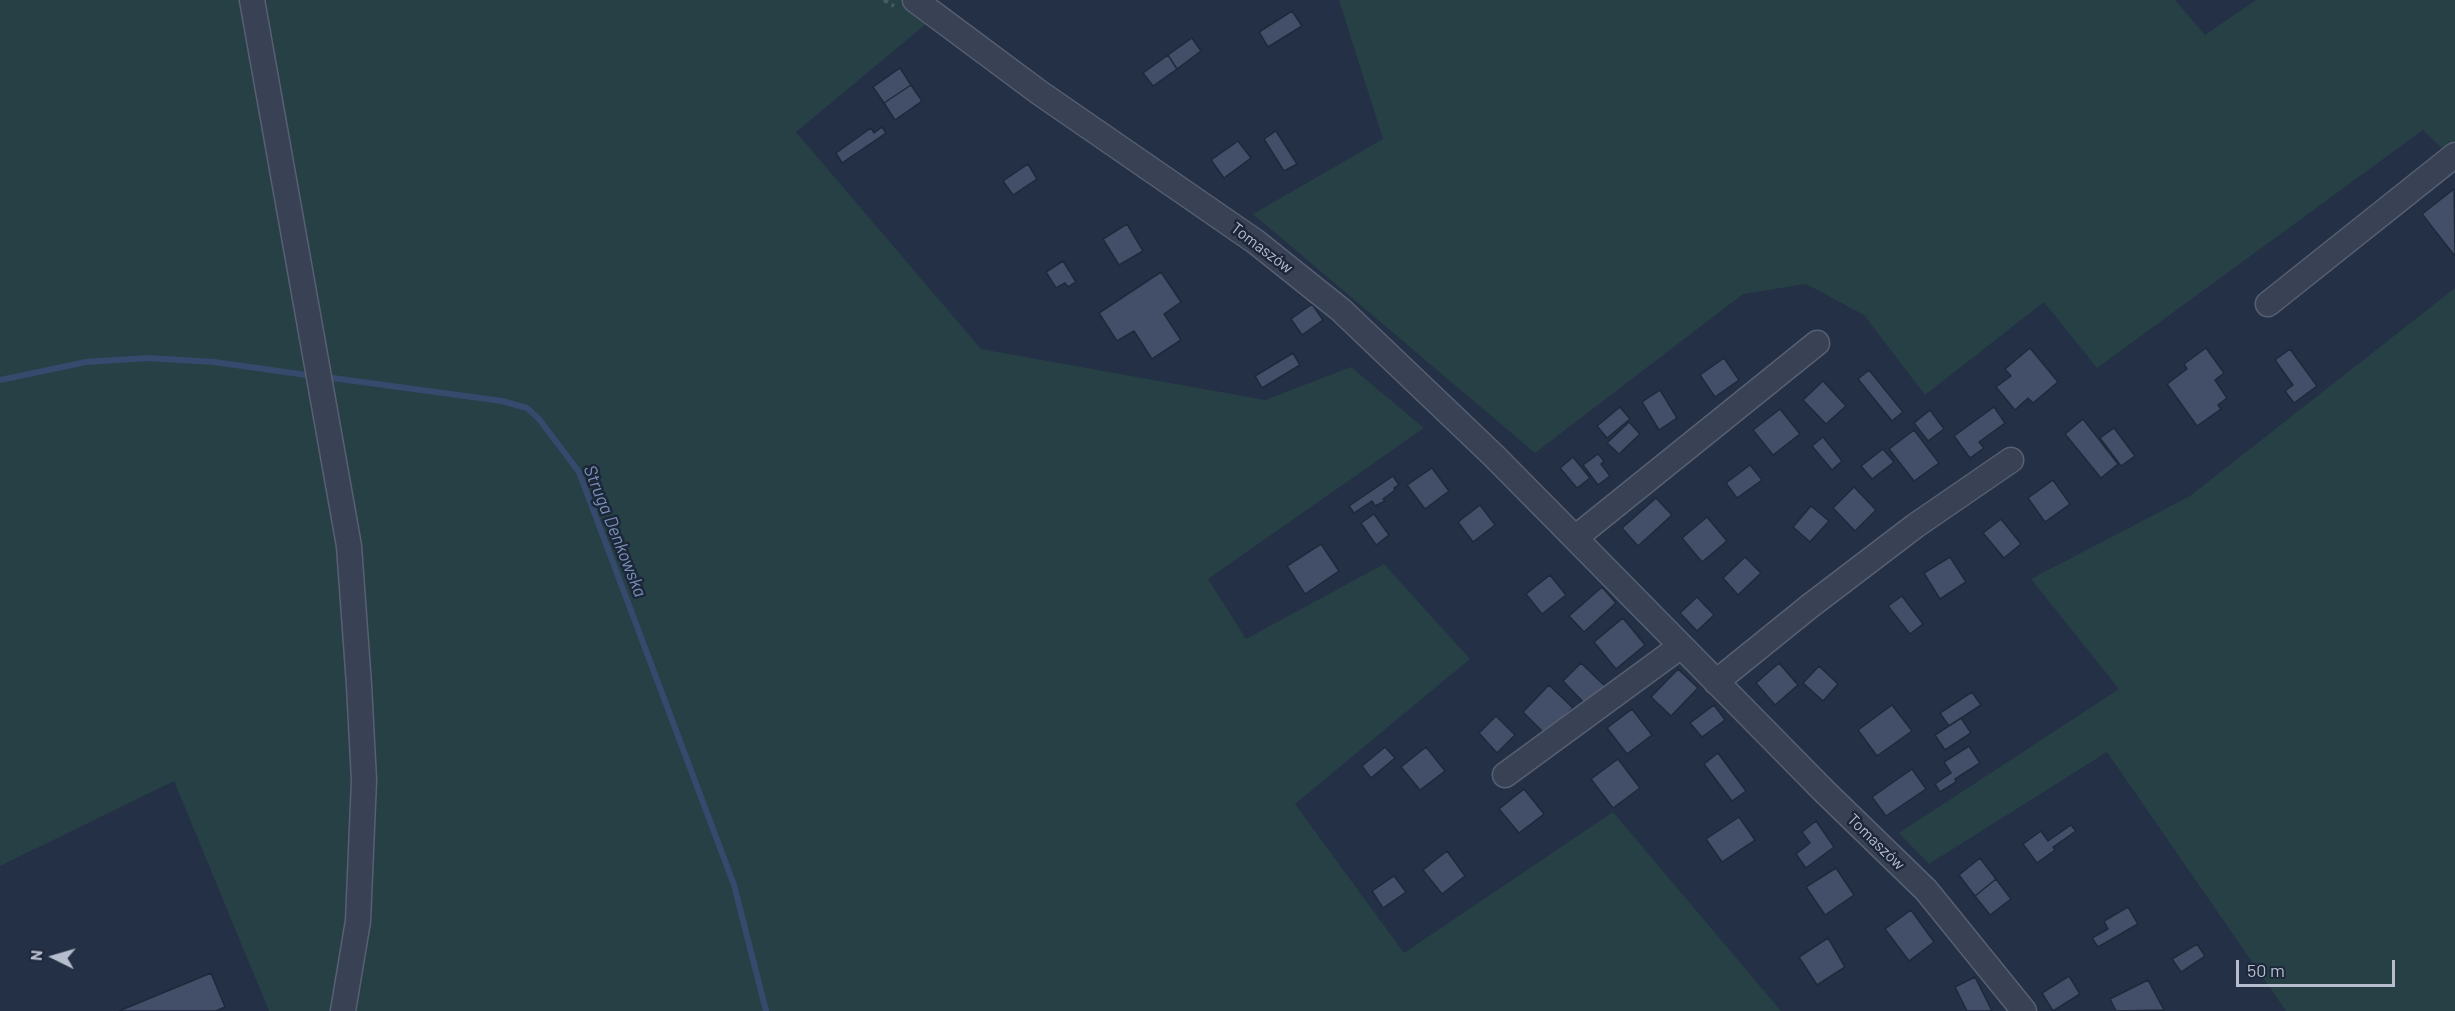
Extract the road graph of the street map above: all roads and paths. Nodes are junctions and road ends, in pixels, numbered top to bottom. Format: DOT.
graph roads {
  1 [pos="252,0"];
  2 [pos="915,0"];
  3 [pos="2455,154"];
  4 [pos="2268,304"];
  5 [pos="1817,343"];
  6 [pos="2011,460"];
  7 [pos="1575,538"];
  8 [pos="1681,646"];
  9 [pos="1716,682"];
  10 [pos="1505,776"];
  11 [pos="343,1011"];
  12 [pos="2024,1011"];
  1 -- 11 [label="street"];
  2 -- 7 [label="street, Tomaszów"];
  3 -- 4 [label="street"];
  5 -- 7 [label="street"];
  6 -- 9 [label="street"];
  7 -- 8 [label="street, Tomaszów"];
  8 -- 9 [label="street, Tomaszów"];
  8 -- 10 [label="street"];
  9 -- 12 [label="street, Tomaszów"];
}
